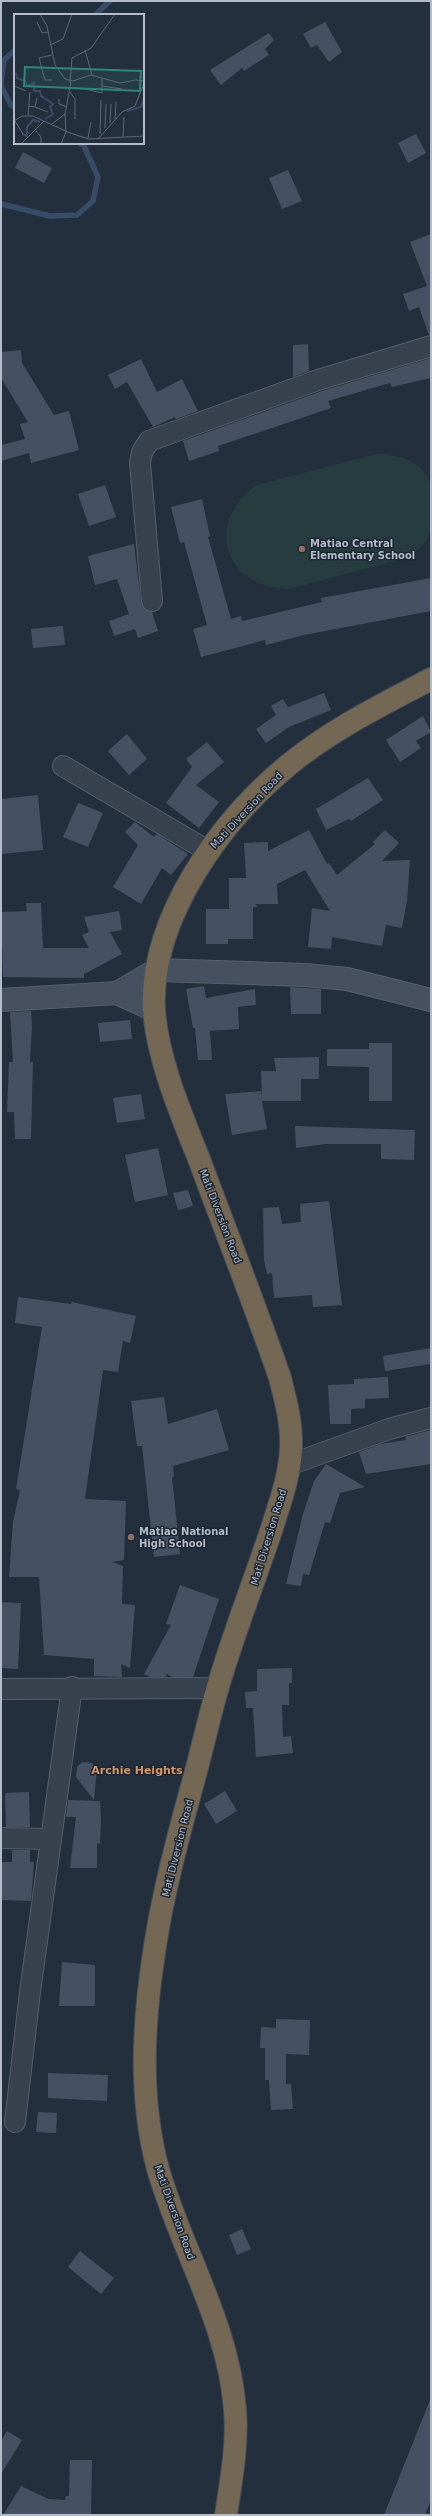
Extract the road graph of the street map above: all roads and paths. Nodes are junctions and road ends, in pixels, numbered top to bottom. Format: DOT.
graph roads {
  1 [pos="431,346"];
  2 [pos="152,600"];
  3 [pos="431,680"];
  4 [pos="63,766"];
  5 [pos="208,851"];
  6 [pos="156,970"];
  7 [pos="116,993"];
  8 [pos="1,1000"];
  9 [pos="431,1000"];
  10 [pos="154,1010"];
  11 [pos="431,1418"];
  12 [pos="289,1465"];
  13 [pos="72,1687"];
  14 [pos="218,1688"];
  15 [pos="1,1689"];
  16 [pos="1,1838"];
  17 [pos="51,1840"];
  18 [pos="14,2122"];
  19 [pos="226,2515"];
  1 -- 2 [label="street"];
  3 -- 5 [label="highway, Mati Diversion Road"];
  4 -- 5 [label="street"];
  5 -- 6 [label="highway, Mati Diversion Road"];
  6 -- 7 [label="street"];
  6 -- 9 [label="street"];
  6 -- 10 [label="highway, Mati Diversion Road"];
  7 -- 8 [label="street"];
  7 -- 10 [label="street"];
  10 -- 12 [label="highway, Mati Diversion Road"];
  11 -- 12 [label="street"];
  12 -- 14 [label="highway, Mati Diversion Road"];
  13 -- 14 [label="street"];
  13 -- 15 [label="street"];
  13 -- 17 [label="street"];
  14 -- 19 [label="highway, Mati Diversion Road"];
  16 -- 17 [label="street"];
  17 -- 18 [label="street"];
}
